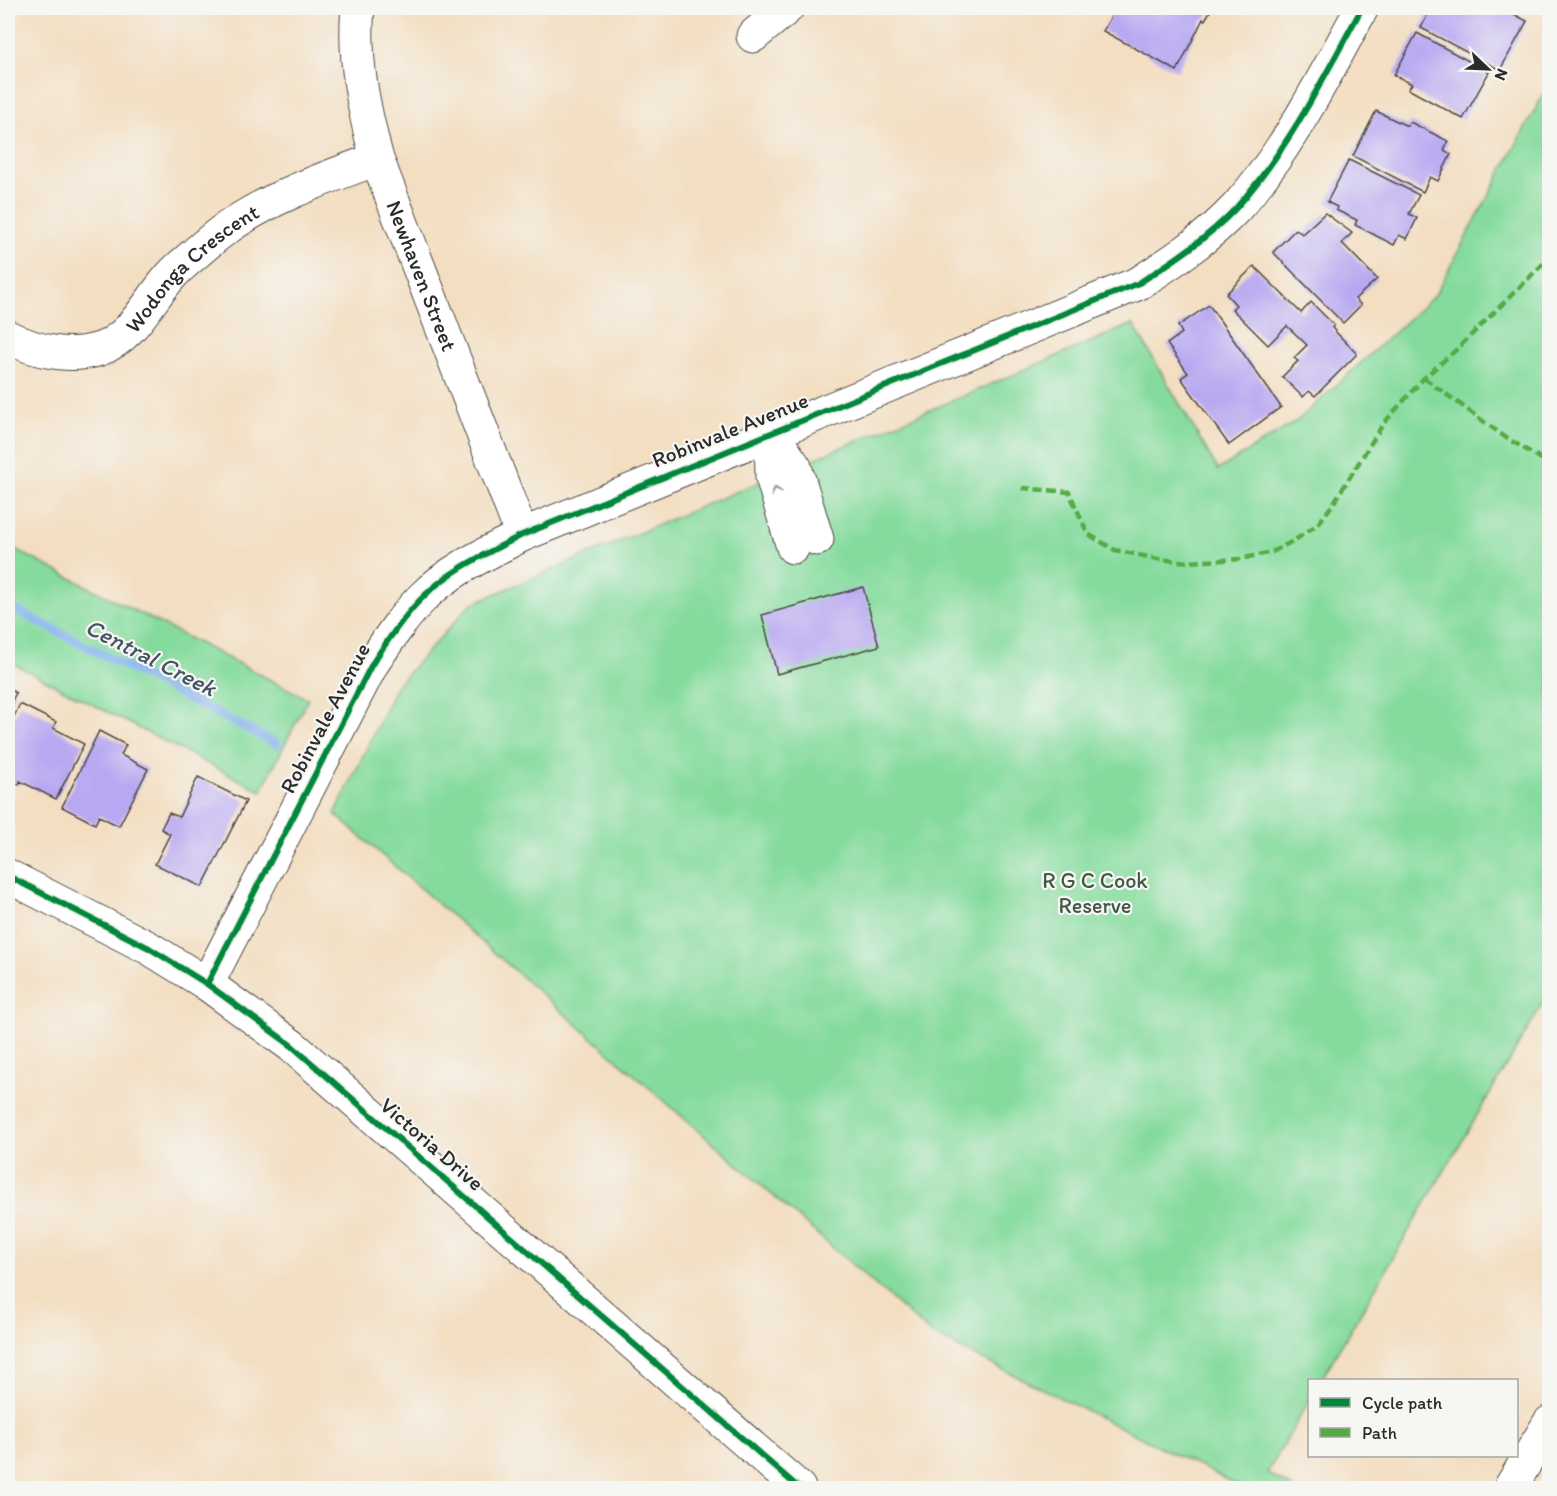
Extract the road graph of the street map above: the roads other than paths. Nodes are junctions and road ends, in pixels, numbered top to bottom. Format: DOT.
graph roads {
  1 [pos="358,8"];
  2 [pos="788,8"];
  3 [pos="1362,8"];
  4 [pos="753,36"];
  5 [pos="377,159"];
  6 [pos="8,337"];
  7 [pos="771,433"];
  8 [pos="522,535"];
  9 [pos="805,543"];
  10 [pos="8,876"];
  11 [pos="207,984"];
  12 [pos="1550,1422"];
  13 [pos="799,1488"];
  14 [pos="1510,1488"];
  1 -- 5 [label="street, Newhaven Street"];
  2 -- 4 [label="street"];
  3 -- 7 [label="street, Robinvale Avenue"];
  5 -- 6 [label="street, Wodonga Crescent"];
  5 -- 8 [label="street, Newhaven Street"];
  7 -- 8 [label="street, Robinvale Avenue"];
  7 -- 9 [label="street"];
  8 -- 11 [label="street, Robinvale Avenue"];
  10 -- 11 [label="street, Victoria Drive"];
  11 -- 13 [label="street, Victoria Drive"];
  12 -- 14 [label="street"];
}
